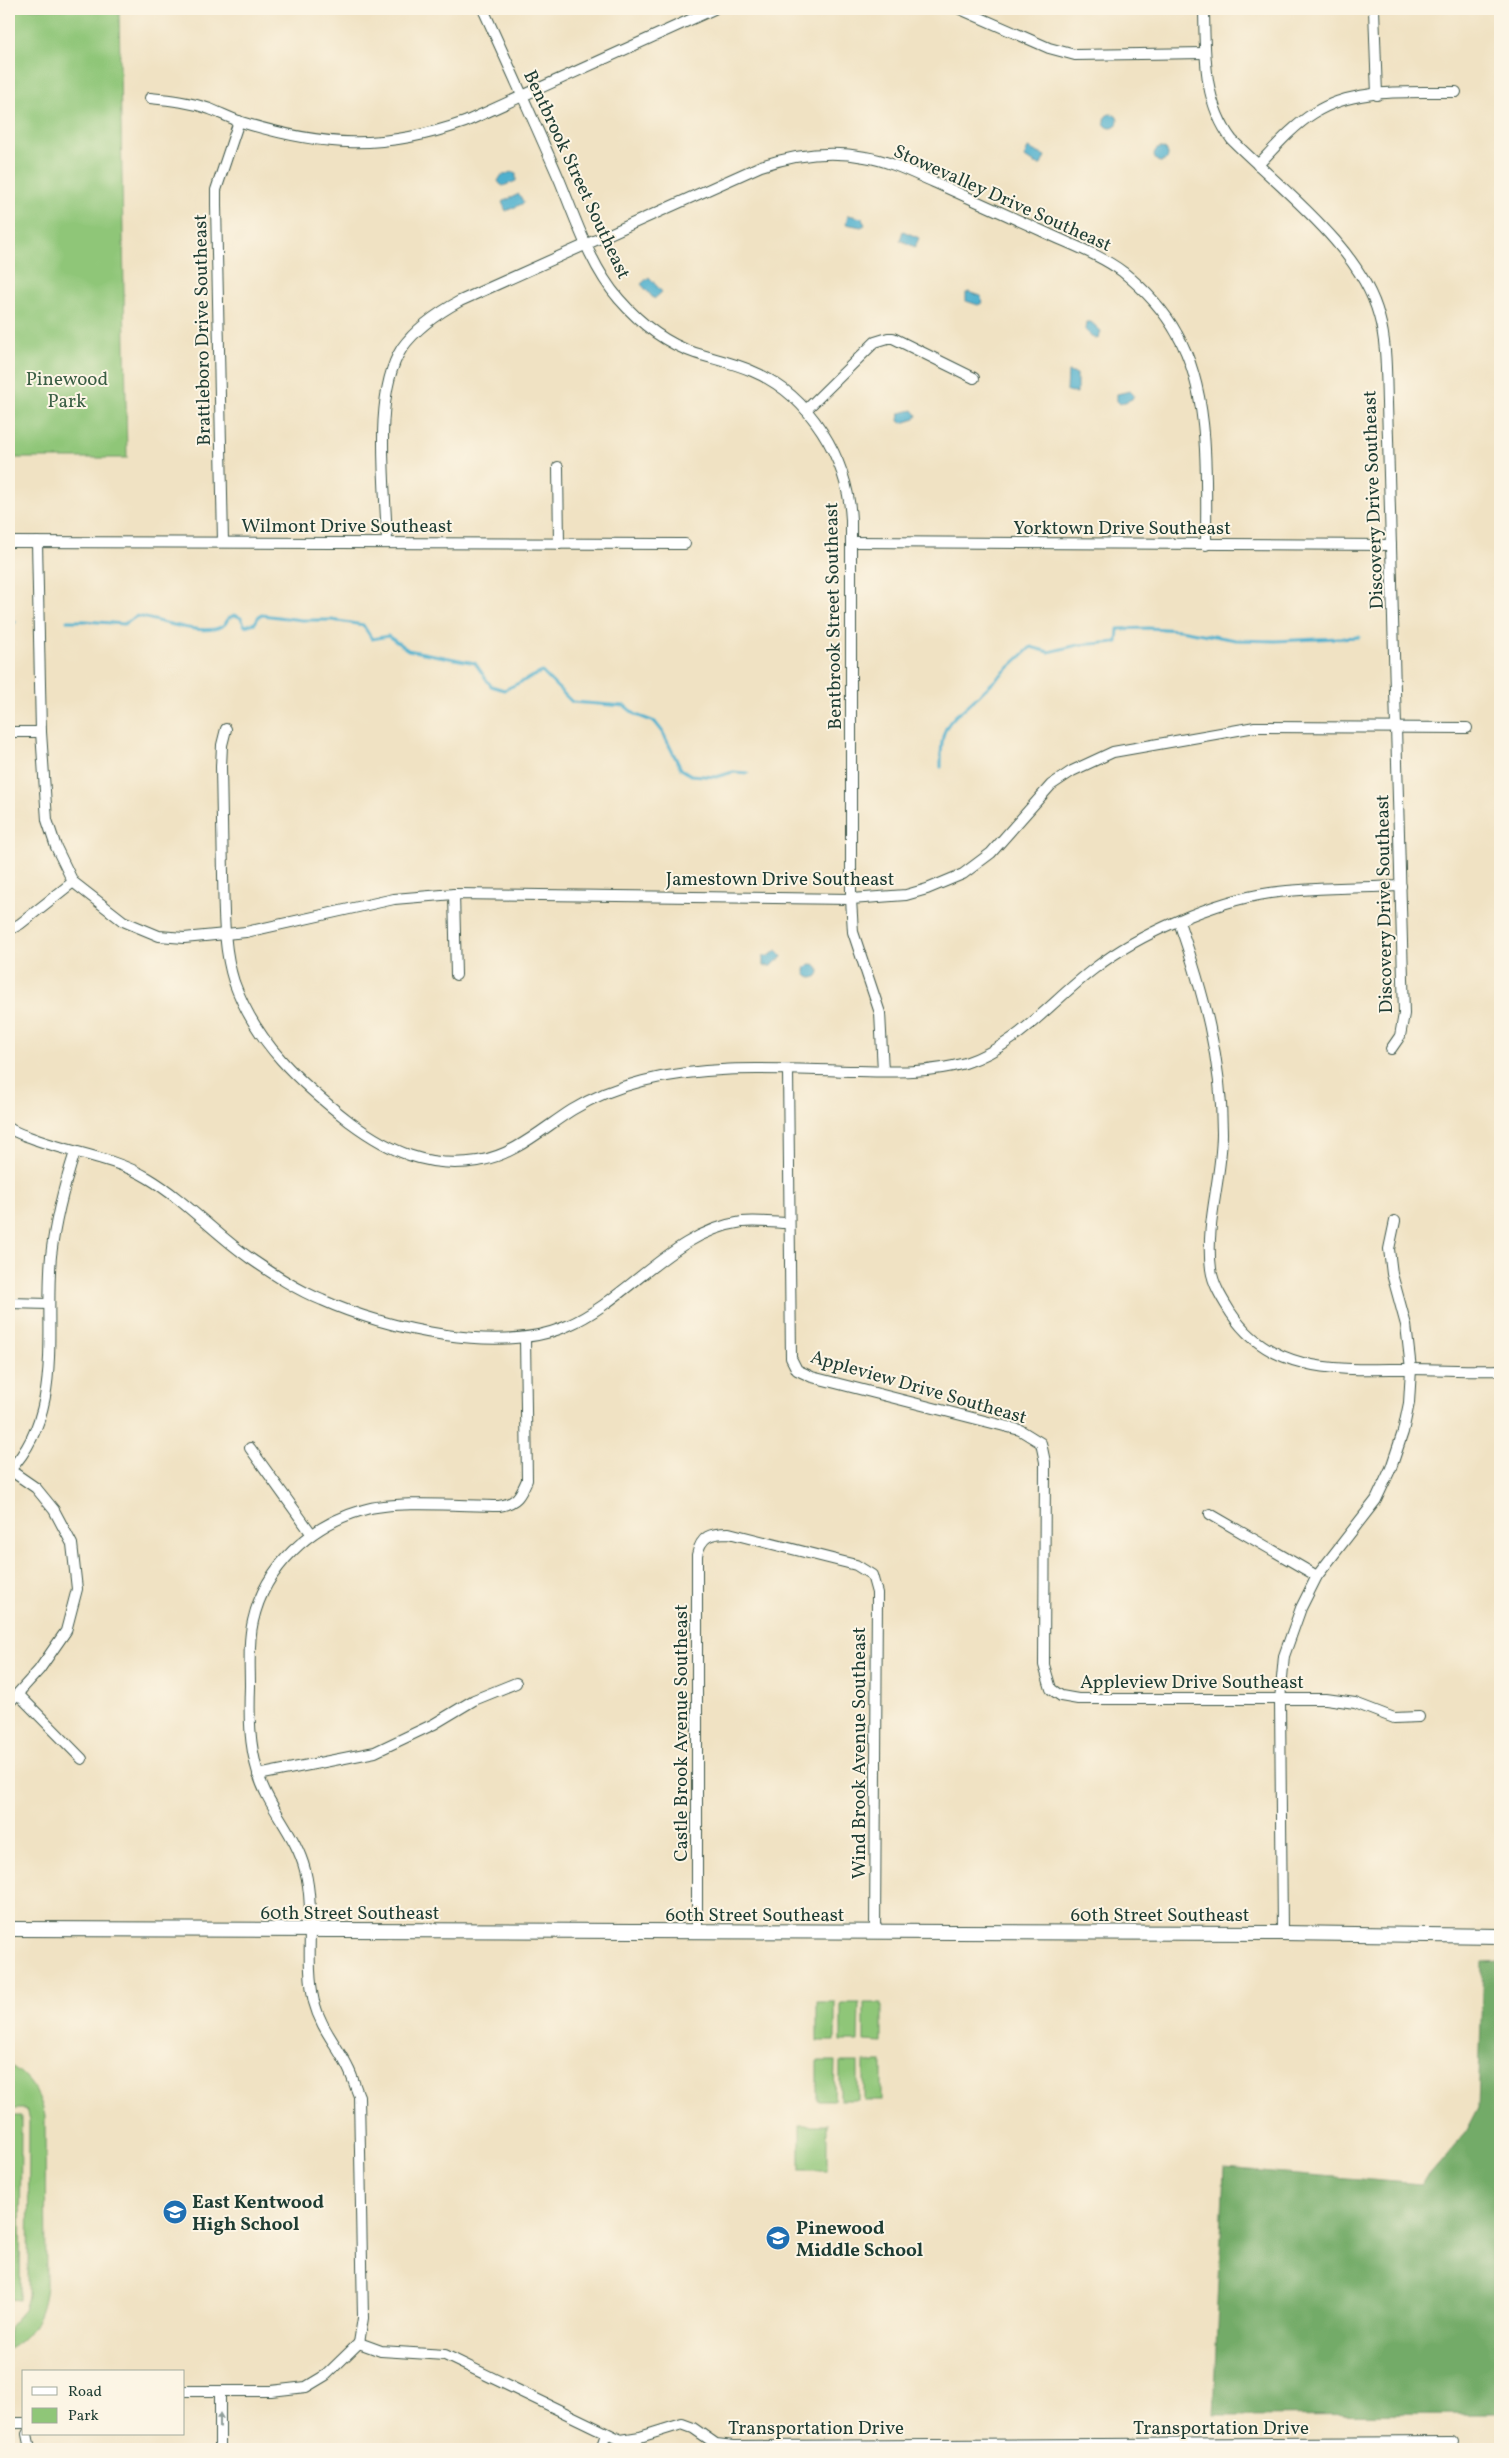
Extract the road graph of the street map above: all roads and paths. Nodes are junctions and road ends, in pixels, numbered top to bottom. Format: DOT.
graph roads {
  1 [pos="483,9"];
  2 [pos="714,9"];
  3 [pos="960,9"];
  4 [pos="1204,9"];
  5 [pos="1374,9"];
  6 [pos="1205,52"];
  7 [pos="1456,92"];
  8 [pos="521,95"];
  9 [pos="1377,95"];
  10 [pos="150,98"];
  11 [pos="239,121"];
  12 [pos="1258,165"];
  13 [pos="587,245"];
  14 [pos="974,378"];
  15 [pos="806,410"];
  16 [pos="558,467"];
  17 [pos="9,542"];
  18 [pos="37,542"];
  19 [pos="223,542"];
  20 [pos="852,542"];
  21 [pos="386,543"];
  22 [pos="559,544"];
  23 [pos="685,544"];
  24 [pos="1206,545"];
  25 [pos="1391,545"];
  26 [pos="1396,727"];
  27 [pos="1467,728"];
  28 [pos="226,729"];
  29 [pos="9,732"];
  30 [pos="41,732"];
  31 [pos="72,882"];
  32 [pos="1401,886"];
  33 [pos="454,894"];
  34 [pos="851,899"];
  35 [pos="1179,922"];
  36 [pos="9,930"];
  37 [pos="224,934"];
  38 [pos="456,975"];
  39 [pos="1392,1049"];
  40 [pos="788,1070"];
  41 [pos="883,1072"];
  42 [pos="9,1128"];
  43 [pos="75,1152"];
  44 [pos="1395,1221"];
  45 [pos="789,1223"];
  46 [pos="9,1303"];
  47 [pos="49,1304"];
  48 [pos="526,1338"];
  49 [pos="1410,1369"];
  50 [pos="1500,1370"];
  51 [pos="250,1448"];
  52 [pos="10,1470"];
  53 [pos="1210,1514"];
  54 [pos="311,1533"];
  55 [pos="872,1575"];
  56 [pos="1317,1576"];
  57 [pos="516,1683"];
  58 [pos="18,1694"];
  59 [pos="1280,1700"];
  60 [pos="9,1703"];
  61 [pos="1419,1717"];
  62 [pos="82,1759"];
  63 [pos="258,1775"];
  64 [pos="9,1929"];
  65 [pos="308,1931"];
  66 [pos="697,1932"];
  67 [pos="875,1933"];
  68 [pos="1282,1933"];
  69 [pos="1500,1936"];
  70 [pos="359,2343"];
  71 [pos="185,2391"];
  72 [pos="220,2391"];
  73 [pos="22,2423"];
  74 [pos="9,2424"];
  75 [pos="606,2434"];
  76 [pos="27,2436"];
  77 [pos="1451,2442"];
  78 [pos="30,2449"];
  79 [pos="220,2449"];
  80 [pos="601,2449"];
  1 -- 8 [label="street, Bentbrook Street Southeast"];
  2 -- 8 [label="street"];
  3 -- 6 [label="street"];
  4 -- 6 [label="street, Discovery Drive Southeast"];
  5 -- 9 [label="street"];
  6 -- 12 [label="street, Discovery Drive Southeast"];
  7 -- 9 [label="street"];
  8 -- 11 [label="street"];
  8 -- 13 [label="street, Bentbrook Street Southeast"];
  9 -- 12 [label="street"];
  10 -- 11 [label="street"];
  11 -- 19 [label="street, Brattleboro Drive Southeast"];
  12 -- 25 [label="street, Discovery Drive Southeast"];
  13 -- 15 [label="street, Bentbrook Street Southeast"];
  13 -- 21 [label="street, Stowevalley Drive Southeast"];
  13 -- 24 [label="street, Stowevalley Drive Southeast"];
  14 -- 15 [label="street"];
  15 -- 20 [label="street, Bentbrook Street Southeast"];
  16 -- 22 [label="street"];
  17 -- 18 [label="street, Wilmont Drive Southeast"];
  18 -- 19 [label="street, Wilmont Drive Southeast"];
  18 -- 30 [label="street"];
  19 -- 21 [label="street, Wilmont Drive Southeast"];
  20 -- 24 [label="street, Yorktown Drive Southeast"];
  20 -- 34 [label="street, Bentbrook Street Southeast"];
  21 -- 22 [label="street, Wilmont Drive Southeast"];
  22 -- 23 [label="street, Wilmont Drive Southeast"];
  24 -- 25 [label="street, Yorktown Drive Southeast"];
  25 -- 26 [label="street, Discovery Drive Southeast"];
  26 -- 27 [label="street, Jamestown Drive Southeast"];
  26 -- 32 [label="street, Discovery Drive Southeast"];
  26 -- 34 [label="street, Jamestown Drive Southeast"];
  28 -- 37 [label="street"];
  29 -- 30 [label="street"];
  30 -- 31 [label="street"];
  31 -- 36 [label="street"];
  31 -- 37 [label="street, Jamestown Drive Southeast"];
  32 -- 35 [label="street"];
  32 -- 39 [label="street, Discovery Drive Southeast"];
  33 -- 34 [label="street, Jamestown Drive Southeast"];
  33 -- 37 [label="street, Jamestown Drive Southeast"];
  33 -- 38 [label="street"];
  34 -- 41 [label="street, Bentbrook Street Southeast"];
  35 -- 41 [label="street"];
  35 -- 49 [label="street"];
  37 -- 40 [label="street"];
  40 -- 41 [label="street"];
  40 -- 45 [label="street, Appleview Drive Southeast"];
  42 -- 43 [label="street"];
  43 -- 47 [label="street"];
  43 -- 48 [label="street"];
  44 -- 49 [label="street"];
  45 -- 48 [label="street"];
  45 -- 59 [label="street, Appleview Drive Southeast"];
  46 -- 47 [label="street"];
  47 -- 52 [label="street"];
  48 -- 54 [label="street"];
  49 -- 50 [label="street"];
  49 -- 56 [label="street"];
  51 -- 54 [label="street"];
  52 -- 58 [label="street"];
  53 -- 56 [label="street"];
  54 -- 63 [label="street"];
  55 -- 66 [label="street, Castle Brook Avenue Southeast"];
  55 -- 67 [label="street, Wind Brook Avenue Southeast"];
  56 -- 59 [label="street"];
  57 -- 63 [label="street"];
  58 -- 60 [label="street"];
  58 -- 62 [label="street"];
  59 -- 61 [label="street, Appleview Drive Southeast"];
  59 -- 68 [label="street"];
  63 -- 65 [label="street"];
  64 -- 65 [label="main road, 60th Street Southeast"];
  65 -- 66 [label="main road, 60th Street Southeast"];
  65 -- 70 [label="street"];
  66 -- 67 [label="main road, 60th Street Southeast"];
  67 -- 68 [label="main road, 60th Street Southeast"];
  68 -- 69 [label="main road, 60th Street Southeast"];
  70 -- 72 [label="street"];
  70 -- 75 [label="street, Transportation Drive"];
  71 -- 72 [label="street"];
  79 -- 72 [label="street, one-way"];
  73 -- 74 [label="street"];
  75 -- 77 [label="street, Transportation Drive"];
  75 -- 80 [label="street"];
  76 -- 78 [label="street"];
}
